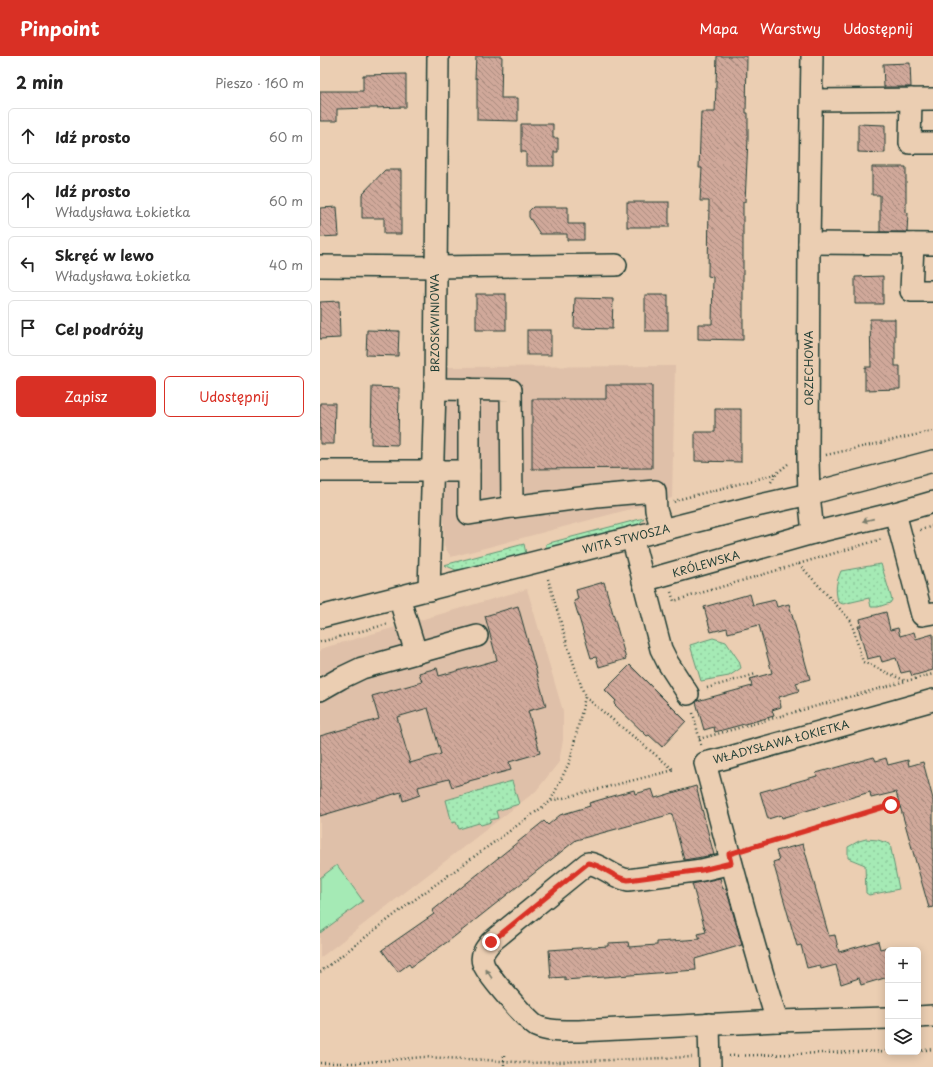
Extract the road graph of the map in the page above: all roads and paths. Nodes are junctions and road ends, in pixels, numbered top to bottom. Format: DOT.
graph roads {
  1 [pos="438,56"];
  2 [pos="812,56"];
  3 [pos="911,99"];
  4 [pos="933,99"];
  5 [pos="812,100"];
  6 [pos="933,143"];
  7 [pos="809,243"];
  8 [pos="923,244"];
  9 [pos="616,265"];
  10 [pos="320,266"];
  11 [pos="435,267"];
  12 [pos="933,291"];
  13 [pos="435,389"];
  14 [pos="469,389"];
  15 [pos="933,431"];
  16 [pos="808,459"];
  17 [pos="933,461"];
  18 [pos="320,471"];
  19 [pos="432,471"];
  20 [pos="469,471"];
  21 [pos="809,494"];
  22 [pos="933,502"];
  23 [pos="670,505"];
  24 [pos="512,507"];
  25 [pos="895,513"];
  26 [pos="933,526"];
  27 [pos="662,529"];
  28 [pos="813,532"];
  29 [pos="901,535"];
  30 [pos="632,537"];
  31 [pos="799,564"];
  32 [pos="667,576"];
  33 [pos="548,579"];
  34 [pos="643,582"];
  35 [pos="428,590"];
  36 [pos="399,597"];
  37 [pos="933,613"];
  38 [pos="320,617"];
  39 [pos="477,636"];
  40 [pos="416,653"];
  41 [pos="756,674"];
  42 [pos="933,674"];
  43 [pos="906,681"];
  44 [pos="320,690"];
  45 [pos="688,694"];
  46 [pos="585,697"];
  47 [pos="933,700"];
  48 [pos="699,739"];
  49 [pos="705,763"];
  50 [pos="551,800"];
  51 [pos="891,805"];
  52 [pos="730,859"];
  53 [pos="320,972"];
  54 [pos="933,1016"];
  55 [pos="921,1017"];
  56 [pos="885,1018"];
  57 [pos="777,1021"];
  58 [pos="709,1024"];
  59 [pos="933,1049"];
  60 [pos="885,1051"];
  61 [pos="921,1051"];
  62 [pos="504,1056"];
  63 [pos="504,1061"];
  64 [pos="710,1062"];
  65 [pos="320,1063"];
  66 [pos="343,1065"];
  67 [pos="504,1067"];
  1 -- 11 [label="street, BRZOSKWINIOWA"];
  2 -- 5 [label="street, ORZECHOWA"];
  3 -- 4 [label="street"];
  3 -- 5 [label="street"];
  3 -- 6 [label="street"];
  5 -- 7 [label="street, ORZECHOWA"];
  7 -- 8 [label="street"];
  7 -- 16 [label="street, ORZECHOWA"];
  8 -- 12 [label="street"];
  9 -- 11 [label="street"];
  10 -- 11 [label="street"];
  11 -- 13 [label="street, BRZOSKWINIOWA"];
  13 -- 14 [label="street"];
  13 -- 19 [label="street, BRZOSKWINIOWA"];
  14 -- 20 [label="street"];
  14 -- 24 [label="street"];
  15 -- 16 [label="path"];
  16 -- 21 [label="street, ORZECHOWA"];
  16 -- 23 [label="path"];
  17 -- 21 [label="street, WITA STWOSZA"];
  18 -- 19 [label="street"];
  19 -- 20 [label="street"];
  19 -- 35 [label="street, BRZOSKWINIOWA"];
  20 -- 24 [label="street"];
  21 -- 27 [label="street, WITA STWOSZA"];
  21 -- 28 [label="street"];
  22 -- 25 [label="street, KRÓLEWSKA"];
  24 -- 27 [label="street"];
  25 -- 28 [label="street, KRÓLEWSKA, one-way"];
  25 -- 29 [label="street"];
  26 -- 29 [label="path"];
  27 -- 30 [label="street, WITA STWOSZA"];
  28 -- 32 [label="street, KRÓLEWSKA"];
  29 -- 31 [label="path"];
  29 -- 37 [label="street"];
  30 -- 34 [label="street"];
  30 -- 35 [label="street, WITA STWOSZA"];
  31 -- 32 [label="path"];
  31 -- 43 [label="path"];
  32 -- 34 [label="street, KRÓLEWSKA"];
  33 -- 46 [label="path"];
  34 -- 45 [label="street"];
  35 -- 36 [label="street, WITA STWOSZA"];
  36 -- 38 [label="street, WITA STWOSZA"];
  36 -- 40 [label="street"];
  39 -- 40 [label="street"];
  40 -- 44 [label="street"];
  41 -- 45 [label="path"];
  42 -- 43 [label="path"];
  43 -- 48 [label="path"];
  45 -- 48 [label="path"];
  46 -- 50 [label="path"];
  46 -- 50 [label="path"];
  47 -- 49 [label="street, WŁADYSŁAWA ŁOKIETKA"];
  48 -- 49 [label="path"];
  49 -- 52 [label="street, WŁADYSŁAWA ŁOKIETKA"];
  50 -- 53 [label="path"];
  51 -- 52 [label="path"];
  52 -- 57 [label="street, WŁADYSŁAWA ŁOKIETKA"];
  58 -- 52 [label="street, one-way"];
  54 -- 55 [label="street"];
  56 -- 57 [label="street"];
  57 -- 58 [label="street"];
  58 -- 64 [label="street"];
  59 -- 61 [label="path"];
  60 -- 64 [label="path"];
  62 -- 63 [label="path"];
  63 -- 64 [label="path"];
  63 -- 66 [label="path"];
  63 -- 67 [label="path"];
  65 -- 66 [label="path"];
}
